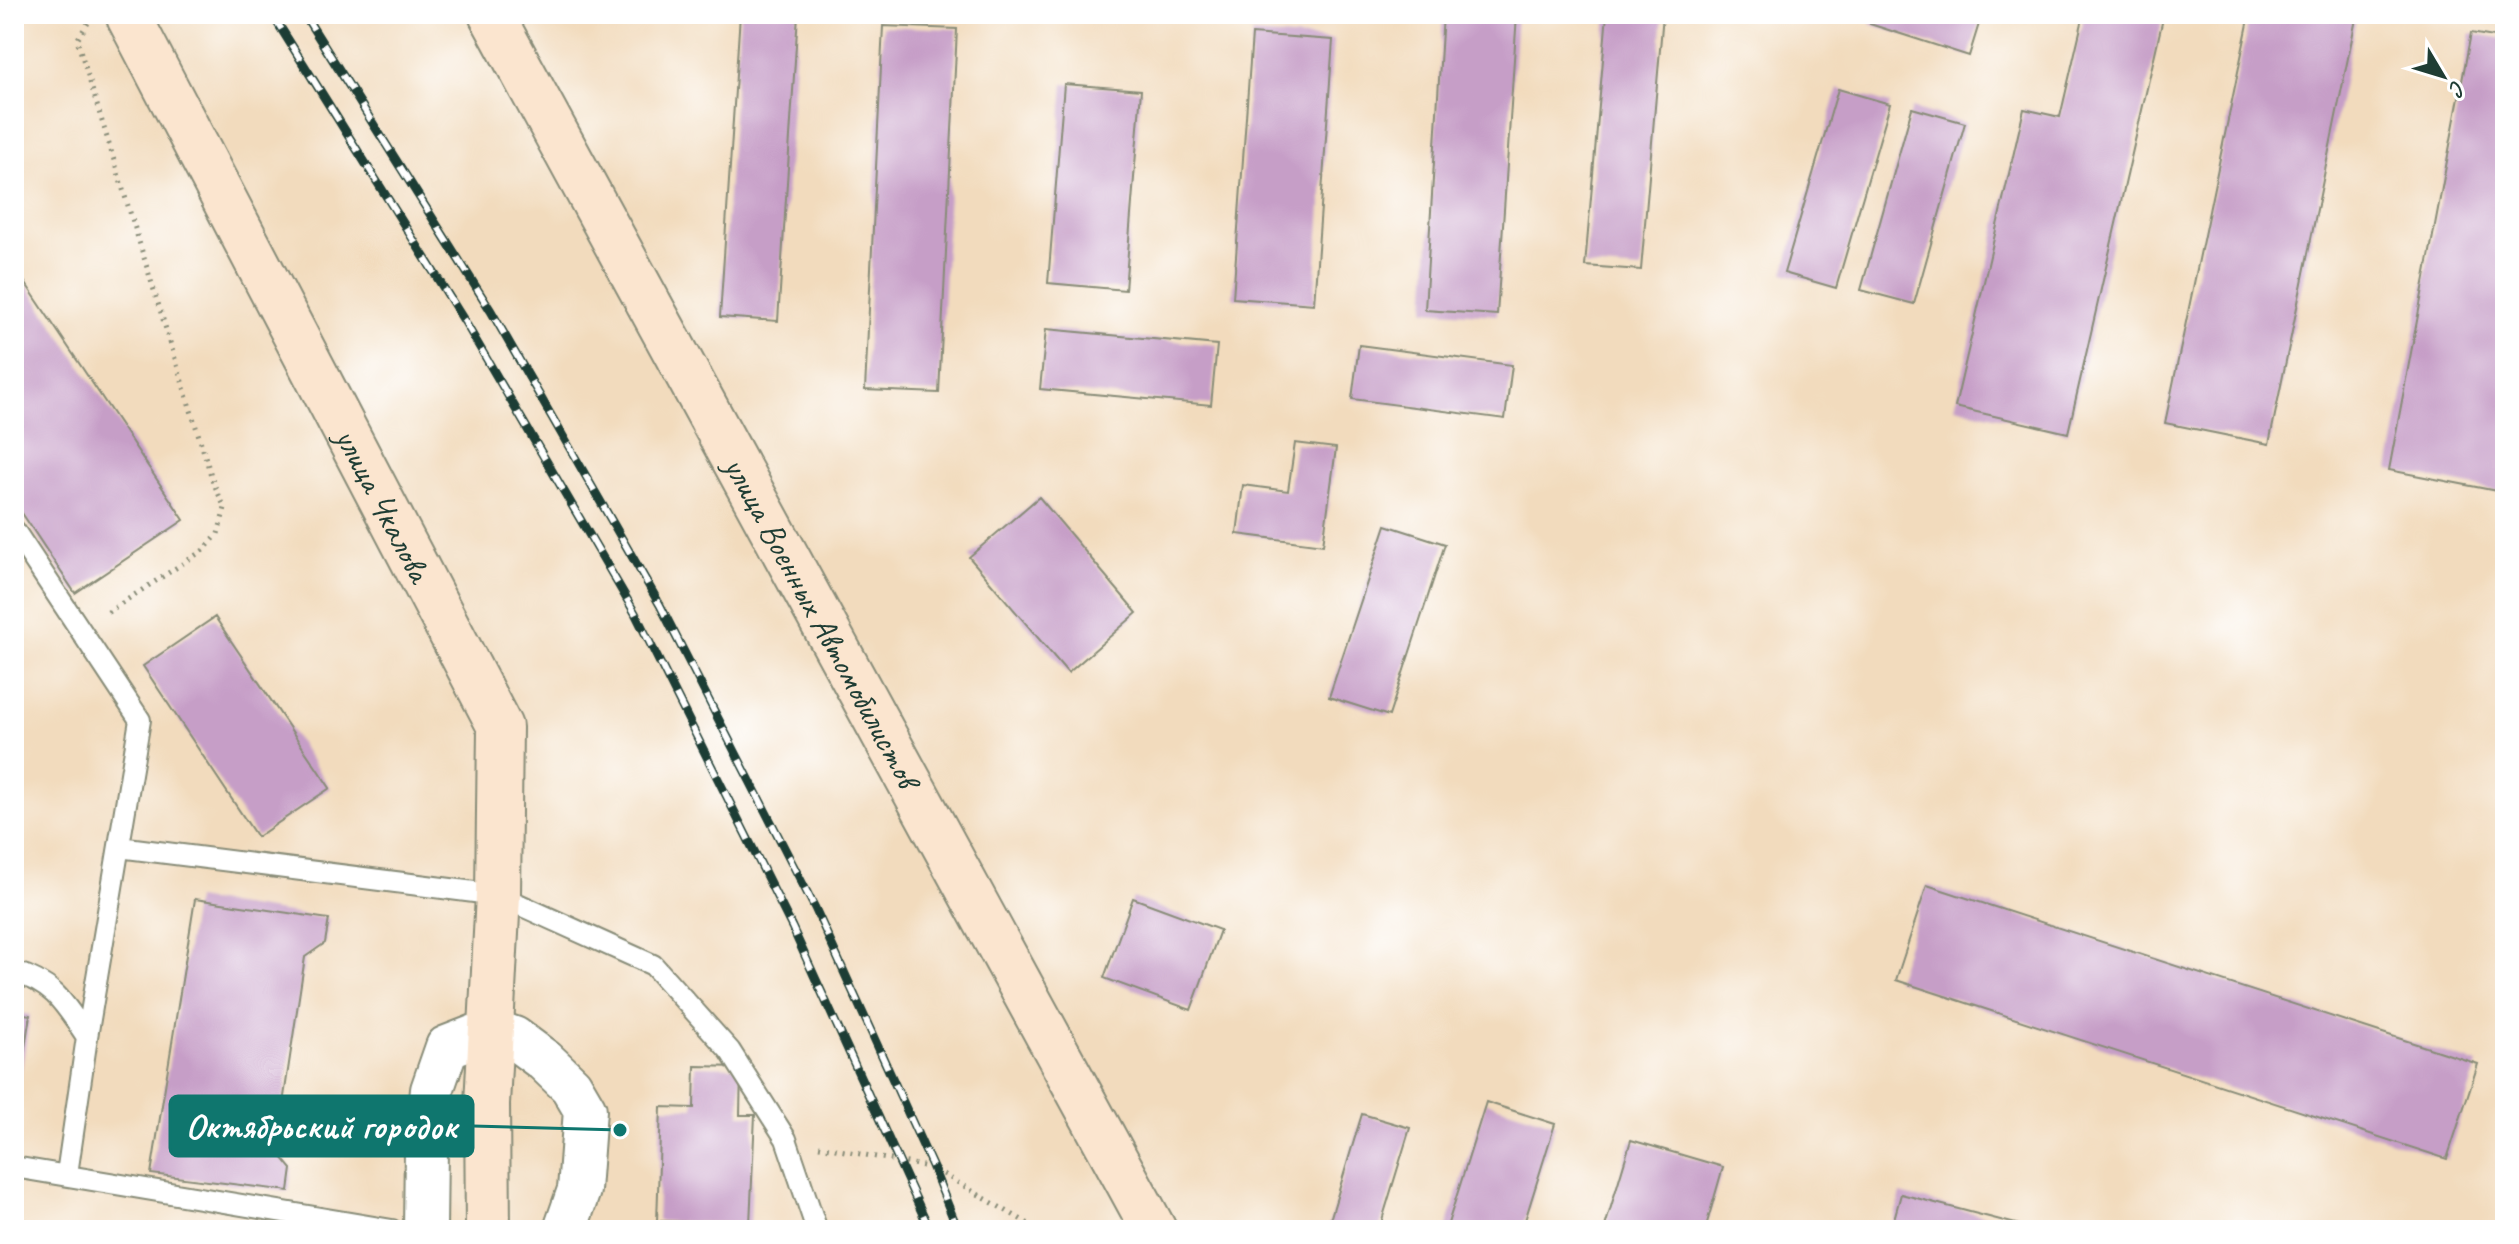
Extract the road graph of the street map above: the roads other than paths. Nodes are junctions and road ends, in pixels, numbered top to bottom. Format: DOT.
graph roads {
  1 [pos="491,14"];
  2 [pos="120,15"];
  3 [pos="14,530"];
  4 [pos="119,847"];
  5 [pos="498,895"];
  6 [pos="14,972"];
  7 [pos="491,1030"];
  8 [pos="87,1037"];
  9 [pos="14,1167"];
  10 [pos="67,1174"];
  11 [pos="392,1230"];
  12 [pos="425,1230"];
  13 [pos="488,1230"];
  14 [pos="565,1230"];
  15 [pos="817,1230"];
  16 [pos="1154,1230"];
  1 -- 16 [label="street, улица Военных Автомобилистов"];
  2 -- 5 [label="street, улица Чкалова"];
  3 -- 4 [label="lane"];
  4 -- 5 [label="lane"];
  4 -- 8 [label="lane"];
  5 -- 7 [label="street, улица Чкалова"];
  5 -- 15 [label="lane"];
  6 -- 8 [label="lane"];
  7 -- 12 [label="street"];
  7 -- 13 [label="street, улица Чкалова"];
  7 -- 14 [label="street"];
  8 -- 10 [label="lane"];
  9 -- 10 [label="lane"];
  10 -- 11 [label="lane"];
}
